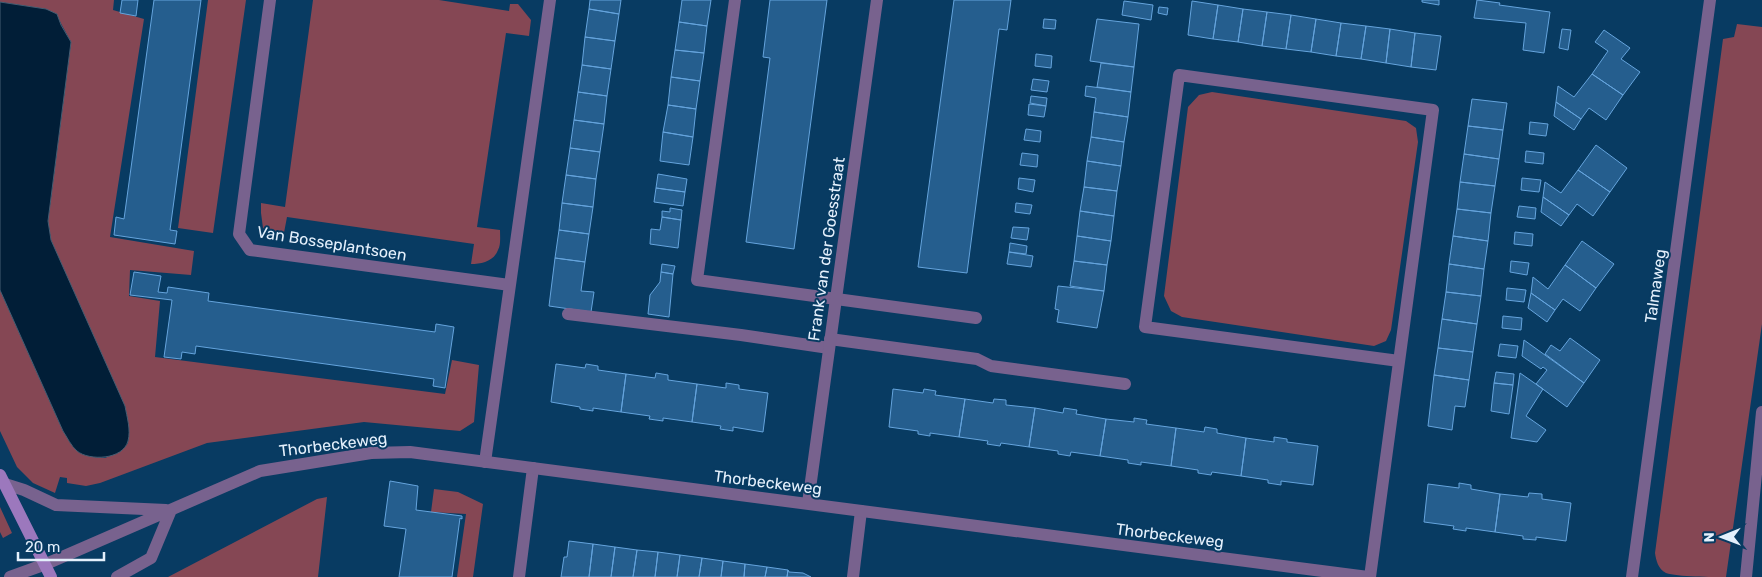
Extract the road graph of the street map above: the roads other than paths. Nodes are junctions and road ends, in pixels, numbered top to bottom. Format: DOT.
graph roads {
  1 [pos="270,0"];
  2 [pos="550,0"];
  3 [pos="735,0"];
  4 [pos="877,0"];
  5 [pos="1710,0"];
  6 [pos="510,285"];
  7 [pos="836,299"];
  8 [pos="568,314"];
  9 [pos="976,318"];
  10 [pos="830,344"];
  11 [pos="1399,361"];
  12 [pos="1124,384"];
  13 [pos="1762,412"];
  14 [pos="485,462"];
  15 [pos="533,468"];
  16 [pos="2,479"];
  17 [pos="808,503"];
  18 [pos="171,510"];
  19 [pos="861,511"];
  20 [pos="46,564"];
  21 [pos="121,576"];
  22 [pos="10,577"];
  23 [pos="52,577"];
  24 [pos="519,577"];
  25 [pos="852,577"];
  26 [pos="1369,577"];
  27 [pos="1632,577"];
  28 [pos="1746,577"];
  1 -- 6 [label="street, Van Bosseplantsoen"];
  2 -- 6 [label="street"];
  3 -- 7 [label="street"];
  4 -- 7 [label="street, Frank van der Goesstraat"];
  5 -- 27 [label="street, Talmaweg"];
  6 -- 14 [label="street"];
  7 -- 9 [label="street"];
  7 -- 10 [label="street, Frank van der Goesstraat"];
  8 -- 10 [label="street"];
  10 -- 12 [label="street"];
  10 -- 17 [label="street, Frank van der Goesstraat"];
  11 -- 11 [label="street"];
  11 -- 26 [label="street"];
  13 -- 28 [label="street"];
  14 -- 15 [label="street, Thorbeckeweg"];
  14 -- 18 [label="street, Thorbeckeweg"];
  15 -- 17 [label="street, Thorbeckeweg"];
  15 -- 24 [label="street"];
  16 -- 18 [label="street"];
  16 -- 20 [label="main road"];
  17 -- 19 [label="street, Thorbeckeweg"];
  18 -- 20 [label="street, Thorbeckeweg"];
  18 -- 21 [label="street"];
  19 -- 25 [label="street"];
  19 -- 26 [label="street, Thorbeckeweg"];
  20 -- 22 [label="street, Thorbeckeweg"];
  20 -- 23 [label="main road"];
}
